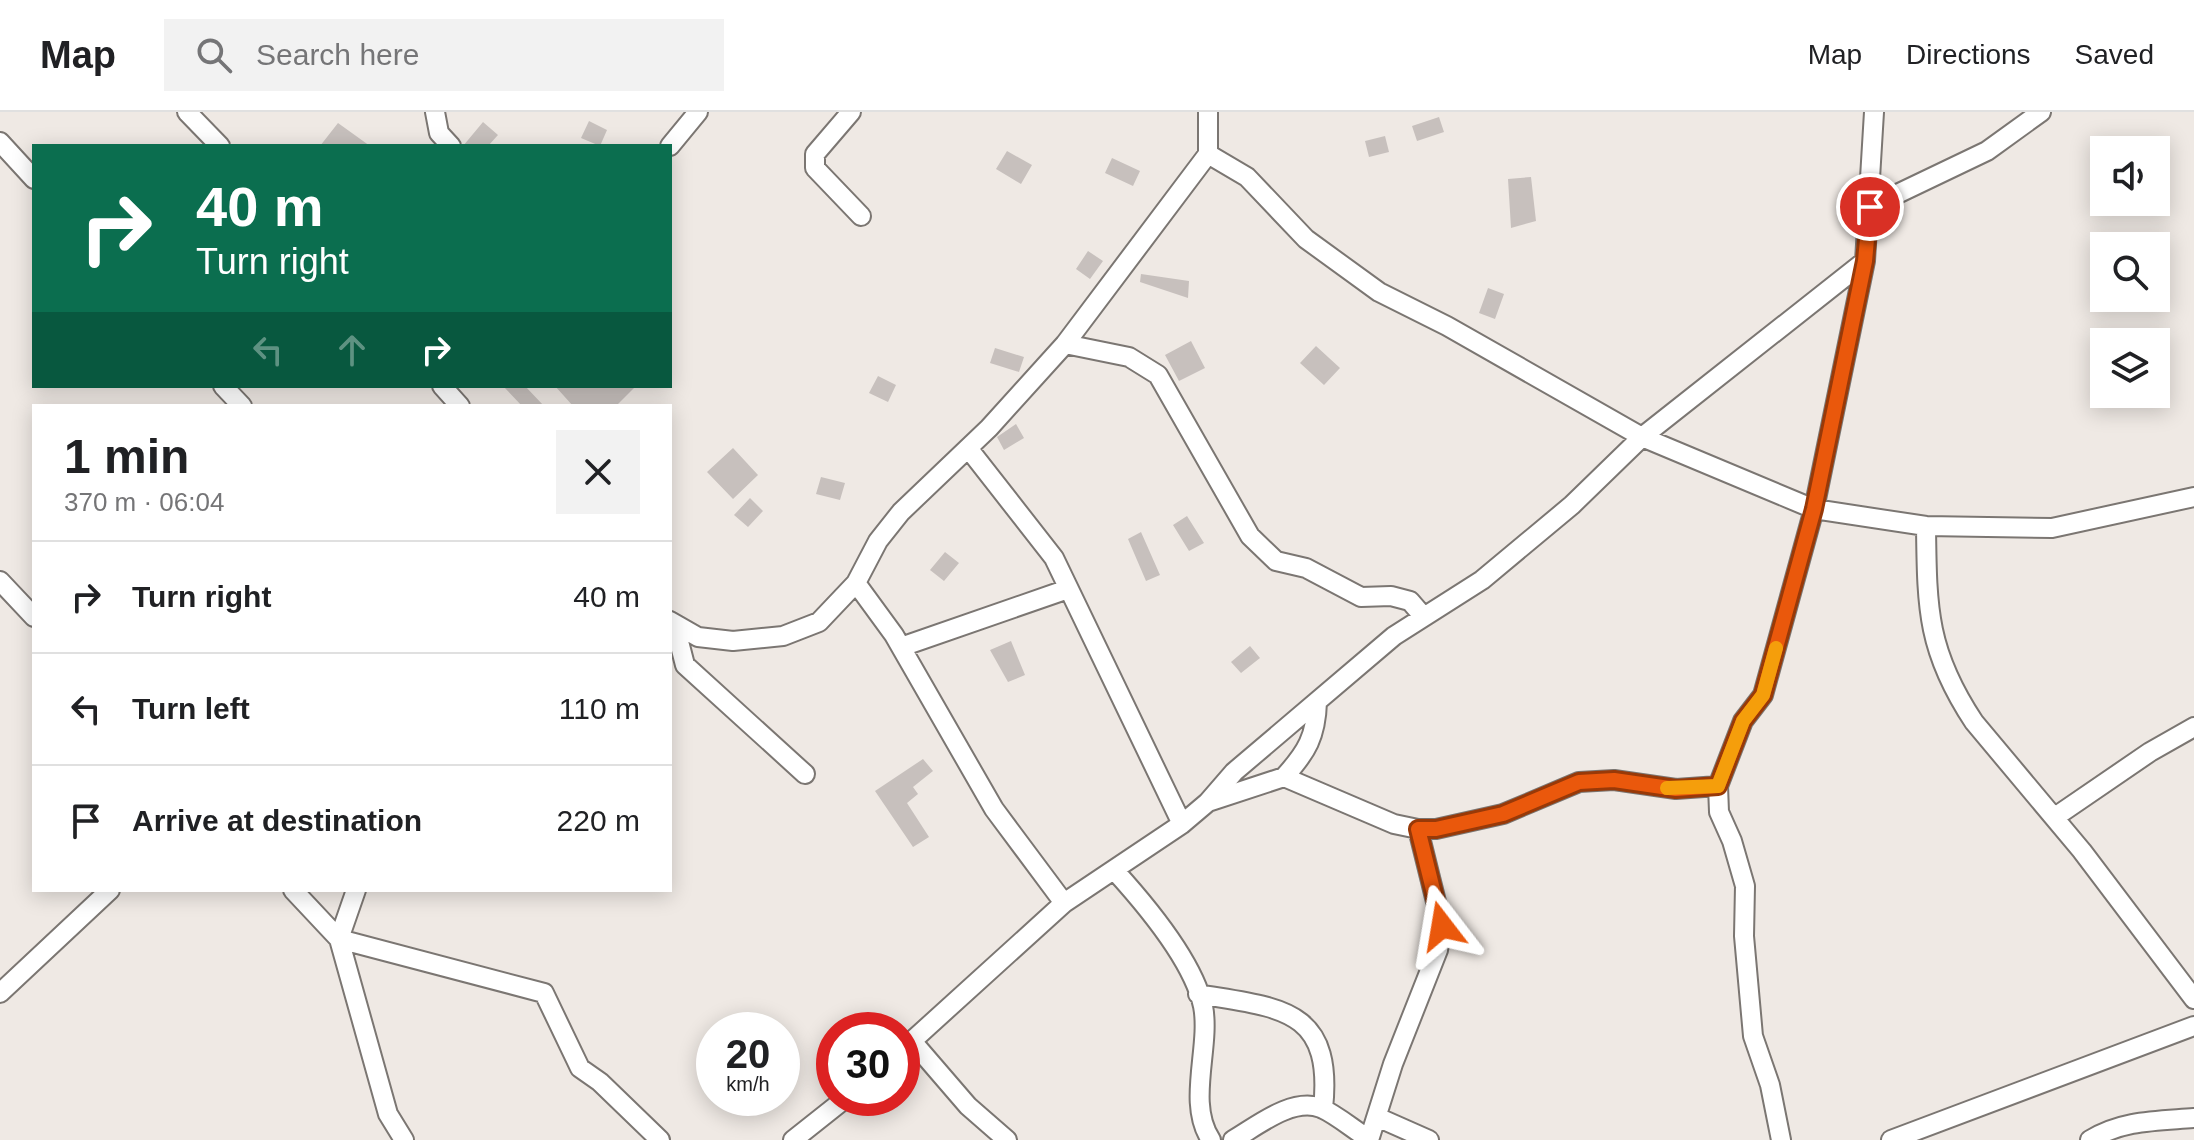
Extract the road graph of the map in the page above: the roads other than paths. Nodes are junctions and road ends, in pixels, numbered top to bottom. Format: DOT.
graph roads {
  1 [pos="187,112"];
  2 [pos="435,112"];
  3 [pos="698,112"];
  4 [pos="851,112"];
  5 [pos="1208,112"];
  6 [pos="1874,112"];
  7 [pos="2041,112"];
  8 [pos="0,142"];
  9 [pos="218,144"];
  10 [pos="449,144"];
  11 [pos="672,144"];
  12 [pos="1208,154"];
  13 [pos="32,177"];
  14 [pos="1870,207"];
  15 [pos="861,216"];
  16 [pos="1865,261"];
  17 [pos="1065,344"];
  18 [pos="225,388"];
  19 [pos="240,404"];
  20 [pos="1642,437"];
  21 [pos="968,448"];
  22 [pos="2194,497"];
  23 [pos="1814,509"];
  24 [pos="1926,526"];
  25 [pos="0,581"];
  26 [pos="856,583"];
  27 [pos="1068,589"];
  28 [pos="32,615"];
  29 [pos="1423,616"];
  30 [pos="672,624"];
  31 [pos="901,647"];
  32 [pos="1317,702"];
  33 [pos="2194,727"];
  34 [pos="805,774"];
  35 [pos="1284,777"];
  36 [pos="1718,786"];
  37 [pos="1208,802"];
  38 [pos="2055,817"];
  39 [pos="1182,824"];
  40 [pos="1418,829"];
  41 [pos="1115,871"];
  42 [pos="108,892"];
  43 [pos="295,892"];
  44 [pos="355,892"];
  45 [pos="1064,903"];
  46 [pos="339,939"];
  47 [pos="0,993"];
  48 [pos="1198,994"];
  49 [pos="2194,999"];
  50 [pos="2194,1026"];
  51 [pos="920,1034"];
  52 [pos="920,1059"];
  53 [pos="1323,1109"];
  54 [pos="823,1116"];
  55 [pos="1377,1117"];
  56 [pos="2194,1118"];
  57 [pos="1931,1133"];
  58 [pos="404,1140"];
  59 [pos="660,1140"];
  60 [pos="793,1140"];
  61 [pos="1007,1140"];
  62 [pos="1211,1140"];
  63 [pos="1233,1140"];
  64 [pos="1369,1140"];
  65 [pos="1429,1140"];
  66 [pos="1781,1140"];
  67 [pos="1891,1140"];
  68 [pos="2090,1140"];
  1 -- 9 [label="street"];
  2 -- 10 [label="street"];
  3 -- 11 [label="street"];
  4 -- 15 [label="street"];
  5 -- 12 [label="street"];
  6 -- 14 [label="street"];
  7 -- 14 [label="street"];
  8 -- 13 [label="street"];
  12 -- 17 [label="street"];
  12 -- 20 [label="street"];
  14 -- 16 [label="street"];
  16 -- 20 [label="street"];
  16 -- 23 [label="street"];
  17 -- 21 [label="street"];
  17 -- 29 [label="street"];
  18 -- 19 [label="street"];
  20 -- 23 [label="street"];
  20 -- 29 [label="street"];
  21 -- 26 [label="street"];
  21 -- 27 [label="street"];
  22 -- 24 [label="street"];
  23 -- 24 [label="street"];
  23 -- 36 [label="street"];
  24 -- 38 [label="street"];
  25 -- 28 [label="street"];
  26 -- 30 [label="street"];
  26 -- 31 [label="street"];
  27 -- 31 [label="street"];
  27 -- 39 [label="street"];
  29 -- 32 [label="street"];
  30 -- 34 [label="street"];
  31 -- 45 [label="street"];
  32 -- 35 [label="street"];
  32 -- 37 [label="street"];
  33 -- 38 [label="street"];
  35 -- 37 [label="street"];
  35 -- 40 [label="street"];
  36 -- 40 [label="street"];
  36 -- 66 [label="street"];
  37 -- 39 [label="street"];
  38 -- 49 [label="street"];
  39 -- 41 [label="street"];
  40 -- 55 [label="street"];
  41 -- 45 [label="street"];
  41 -- 48 [label="street"];
  42 -- 47 [label="street"];
  43 -- 46 [label="street"];
  44 -- 46 [label="street"];
  45 -- 51 [label="street"];
  46 -- 58 [label="street"];
  46 -- 59 [label="street"];
  48 -- 53 [label="street"];
  48 -- 62 [label="street"];
  50 -- 57 [label="street"];
  52 -- 61 [label="street"];
  53 -- 63 [label="street"];
  53 -- 64 [label="street"];
  54 -- 60 [label="street"];
  55 -- 64 [label="street"];
  55 -- 65 [label="street"];
  56 -- 68 [label="street"];
  57 -- 67 [label="street"];
}
